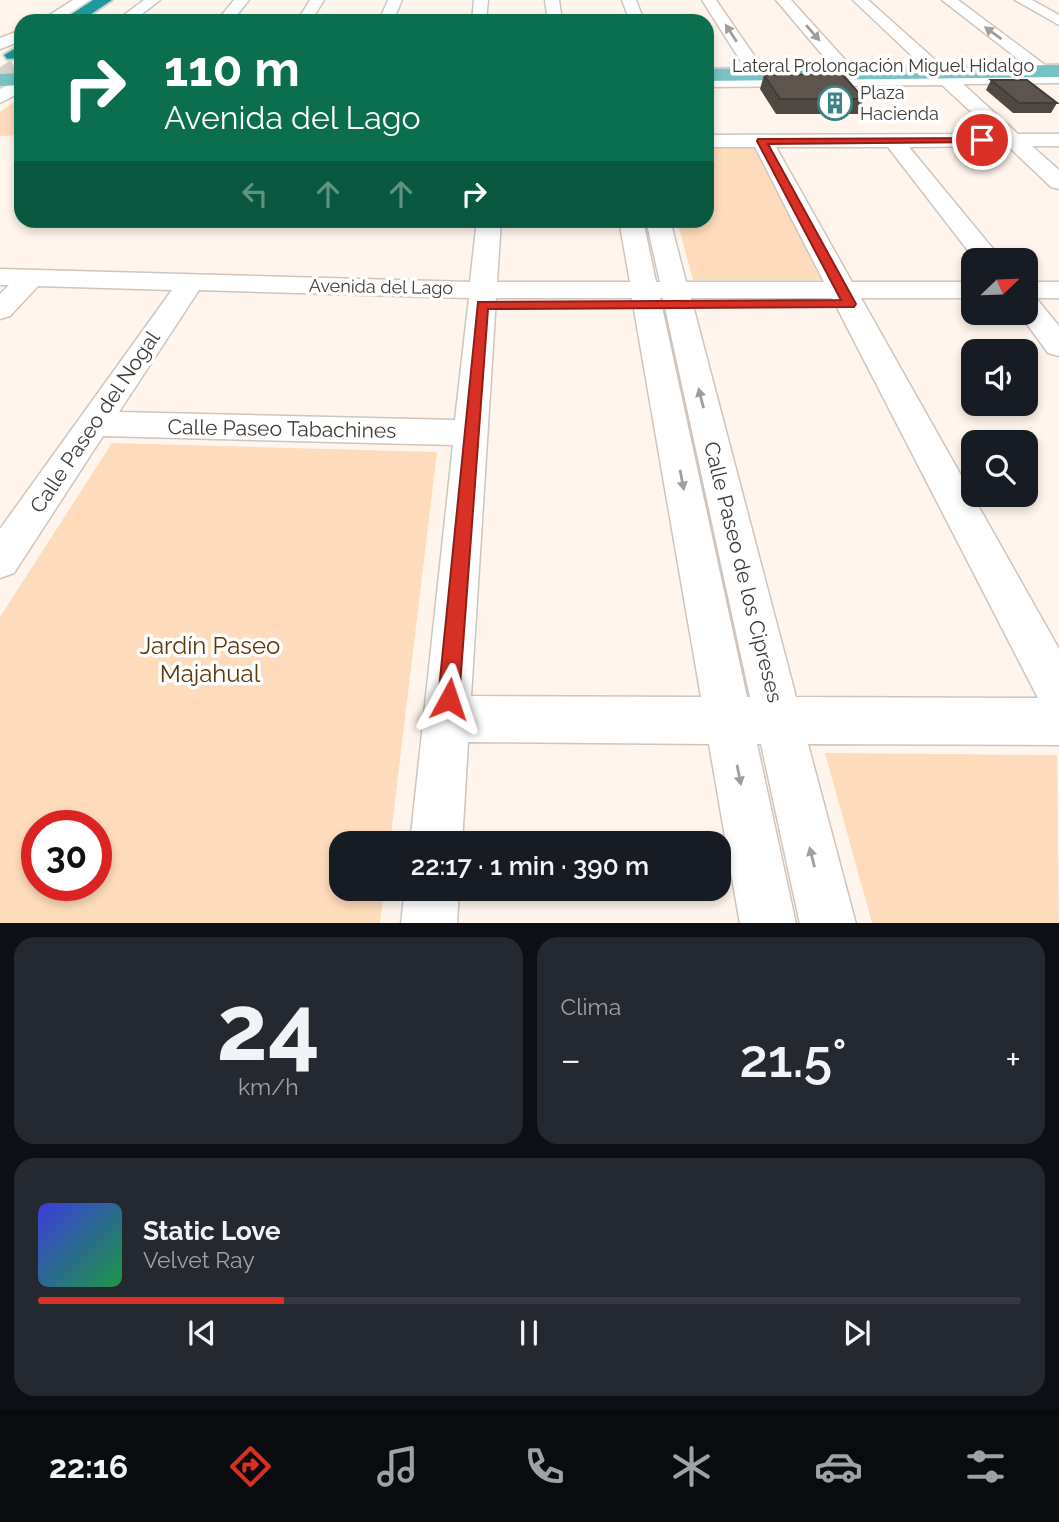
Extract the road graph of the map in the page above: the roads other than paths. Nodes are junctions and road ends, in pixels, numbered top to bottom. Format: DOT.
graph roads {
  1 [pos="83,0"];
  2 [pos="104,0"];
  3 [pos="125,0"];
  4 [pos="153,0"];
  5 [pos="242,0"];
  6 [pos="709,0"];
  7 [pos="783,0"];
  8 [pos="860,0"];
  9 [pos="867,0"];
  10 [pos="949,0"];
  11 [pos="1023,0"];
  12 [pos="59,14"];
  13 [pos="81,14"];
  14 [pos="102,14"];
  15 [pos="133,14"];
  16 [pos="230,14"];
  17 [pos="1059,21"];
  18 [pos="1037,65"];
  19 [pos="1059,65"];
  20 [pos="753,67"];
  21 [pos="842,67"];
  22 [pos="714,68"];
  23 [pos="1059,71"];
  24 [pos="945,72"];
  25 [pos="714,75"];
  26 [pos="1059,78"];
  27 [pos="714,82"];
  28 [pos="1020,140"];
  29 [pos="1059,140"];
  30 [pos="714,141"];
  31 [pos="762,141"];
  32 [pos="894,141"];
  33 [pos="1059,169"];
  34 [pos="1059,182"];
  35 [pos="488,228"];
  36 [pos="634,228"];
  37 [pos="658,228"];
  38 [pos="980,248"];
  39 [pos="10,290"];
  40 [pos="186,290"];
  41 [pos="1038,290"];
  42 [pos="1059,290"];
  43 [pos="961,291"];
  44 [pos="483,297"];
  45 [pos="661,297"];
  46 [pos="846,297"];
  47 [pos="961,303"];
  48 [pos="1038,304"];
  49 [pos="1059,304"];
  50 [pos="1038,319"];
  51 [pos="1059,346"];
  52 [pos="93,424"];
  53 [pos="471,433"];
  54 [pos="0,561"];
  55 [pos="1059,693"];
  56 [pos="446,719"];
  57 [pos="729,720"];
  58 [pos="779,720"];
  59 [pos="1059,722"];
  60 [pos="437,831"];
  61 [pos="431,901"];
  62 [pos="429,923"];
  63 [pos="768,923"];
  64 [pos="828,923"];
  1 -- 12 [label="street"];
  2 -- 13 [label="highway"];
  3 -- 14 [label="highway"];
  4 -- 15 [label="street"];
  5 -- 16 [label="street"];
  20 -- 6 [label="street, one-way"];
  7 -- 21 [label="street, one-way"];
  8 -- 24 [label="street"];
  9 -- 24 [label="street"];
  18 -- 10 [label="street, one-way"];
  11 -- 17 [label="street"];
  18 -- 19 [label="street, Lateral Prolongación Miguel Hidalgo"];
  18 -- 24 [label="street, Lateral Prolongación Miguel Hidalgo"];
  20 -- 21 [label="street, Lateral Prolongación Miguel Hidalgo"];
  20 -- 22 [label="street, Lateral Prolongación Miguel Hidalgo"];
  21 -- 24 [label="street, Lateral Prolongación Miguel Hidalgo"];
  23 -- 24 [label="main road"];
  24 -- 25 [label="main road"];
  24 -- 26 [label="street, Lateral Prolongación Miguel Hidalgo"];
  24 -- 27 [label="street, Lateral Prolongación Miguel Hidalgo"];
  24 -- 28 [label="street"];
  28 -- 29 [label="street"];
  28 -- 32 [label="street"];
  28 -- 33 [label="street"];
  28 -- 34 [label="street"];
  30 -- 31 [label="street"];
  31 -- 32 [label="street"];
  31 -- 46 [label="street"];
  32 -- 38 [label="street"];
  35 -- 44 [label="street"];
  36 -- 45 [label="street, Calle Paseo de los Cipreses"];
  37 -- 45 [label="street, Calle Paseo de los Cipreses"];
  39 -- 40 [label="street, Avenida del Lago"];
  40 -- 44 [label="street, Avenida del Lago"];
  40 -- 52 [label="street, Calle Paseo del Nogal"];
  41 -- 42 [label="street"];
  43 -- 46 [label="street, Avenida del Lago"];
  44 -- 45 [label="street, Avenida del Lago"];
  44 -- 53 [label="street"];
  45 -- 46 [label="street, Avenida del Lago"];
  45 -- 57 [label="street, Calle Paseo de los Cipreses, one-way"];
  58 -- 45 [label="street, Calle Paseo de los Cipreses, one-way"];
  46 -- 47 [label="street, Avenida del Lago"];
  46 -- 55 [label="street"];
  48 -- 49 [label="street"];
  50 -- 51 [label="street"];
  52 -- 53 [label="street, Calle Paseo Tabachines"];
  52 -- 54 [label="street, Calle Paseo del Nogal"];
  53 -- 56 [label="street"];
  56 -- 57 [label="street"];
  56 -- 60 [label="street"];
  57 -- 58 [label="street"];
  57 -- 63 [label="street, Calle Paseo de los Cipreses, one-way"];
  58 -- 59 [label="street"];
  64 -- 58 [label="street, Calle Paseo de los Cipreses, one-way"];
  61 -- 62 [label="street"];
}
